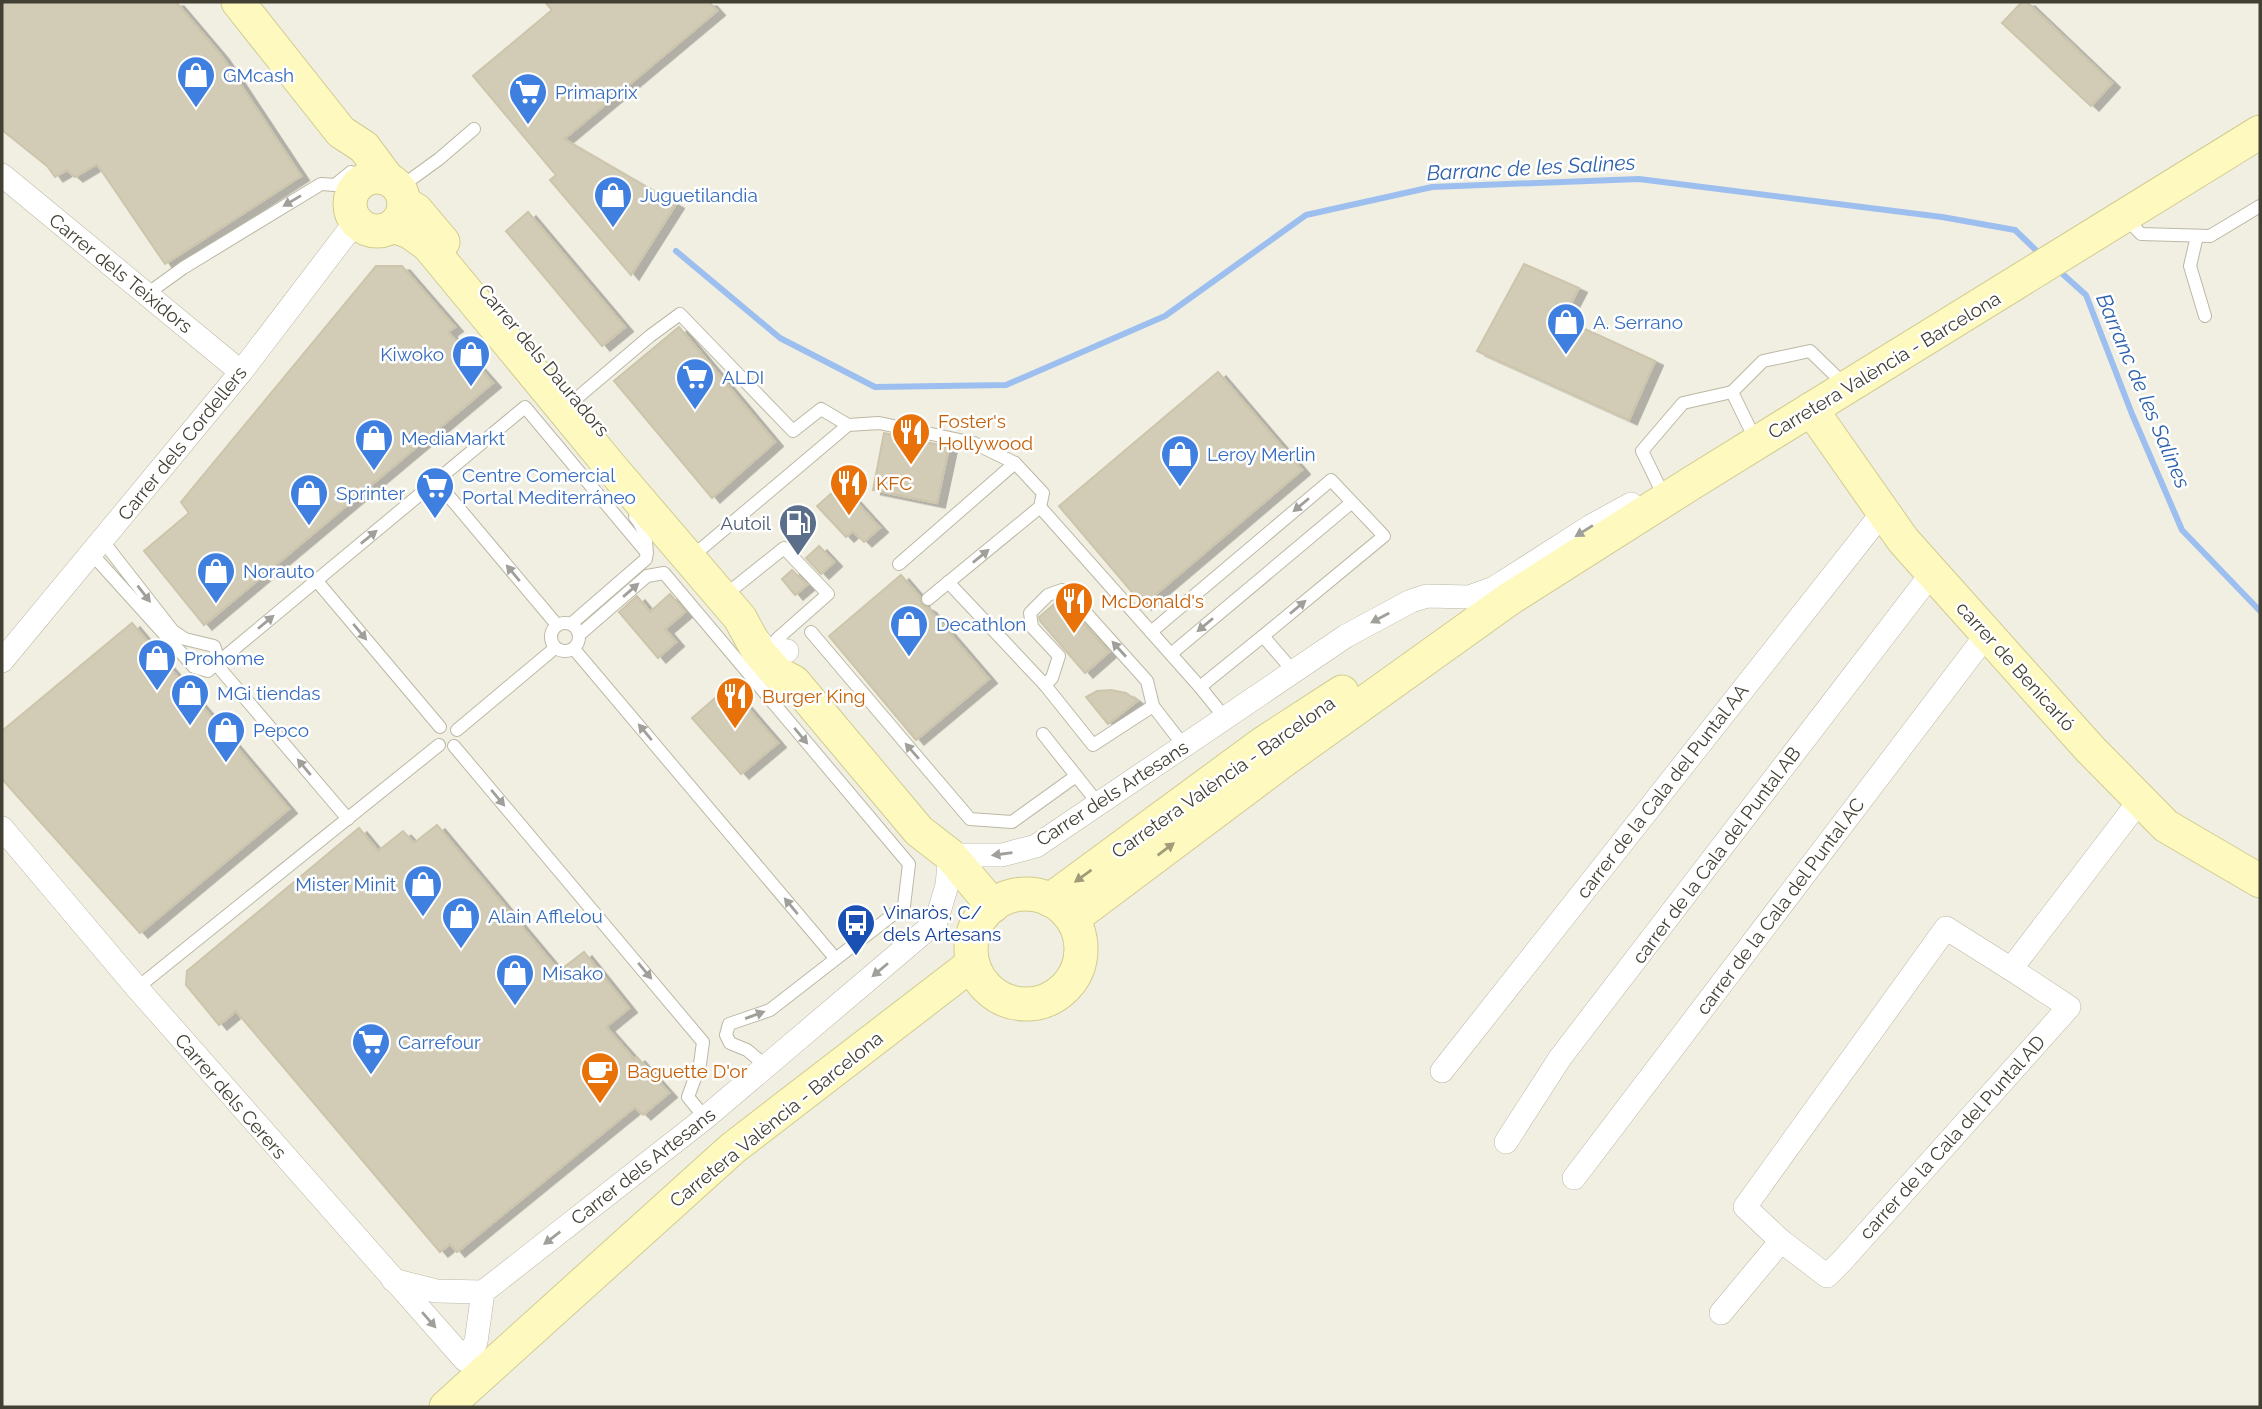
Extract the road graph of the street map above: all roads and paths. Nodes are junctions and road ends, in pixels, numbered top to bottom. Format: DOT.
graph roads {
  1 [pos="237,2"];
  2 [pos="474,129"];
  3 [pos="341,132"];
  4 [pos="2260,132"];
  5 [pos="2,175"];
  6 [pos="353,196"];
  7 [pos="396,199"];
  8 [pos="2260,206"];
  9 [pos="2125,216"];
  10 [pos="2197,236"];
  11 [pos="146,294"];
  12 [pos="2205,316"];
  13 [pos="241,372"];
  14 [pos="1847,387"];
  15 [pos="1732,392"];
  16 [pos="577,398"];
  17 [pos="1811,409"];
  18 [pos="848,425"];
  19 [pos="1757,443"];
  20 [pos="1015,463"];
  21 [pos="437,482"];
  22 [pos="1676,487"];
  23 [pos="1351,503"];
  24 [pos="626,507"];
  25 [pos="1040,507"];
  26 [pos="1883,512"];
  27 [pos="97,546"];
  28 [pos="701,549"];
  29 [pos="647,553"];
  30 [pos="899,564"];
  31 [pos="1932,573"];
  32 [pos="316,580"];
  33 [pos="948,583"];
  34 [pos="928,599"];
  35 [pos="737,603"];
  36 [pos="571,624"];
  37 [pos="557,625"];
  38 [pos="1151,632"];
  39 [pos="1987,634"];
  40 [pos="579,635"];
  41 [pos="1263,636"];
  42 [pos="791,641"];
  43 [pos="555,648"];
  44 [pos="574,649"];
  45 [pos="1171,654"];
  46 [pos="2,661"];
  47 [pos="216,664"];
  48 [pos="1294,671"];
  49 [pos="1045,685"];
  50 [pos="1200,687"];
  51 [pos="1153,706"];
  52 [pos="1225,718"];
  53 [pos="440,727"];
  54 [pos="457,730"];
  55 [pos="1043,734"];
  56 [pos="439,745"];
  57 [pos="454,746"];
  58 [pos="1184,746"];
  59 [pos="1076,776"];
  60 [pos="2140,800"];
  61 [pos="1097,802"];
  62 [pos="348,819"];
  63 [pos="2,828"];
  64 [pos="950,855"];
  65 [pos="2260,881"];
  66 [pos="993,906"];
  67 [pos="1061,909"];
  68 [pos="835,958"];
  69 [pos="2011,969"];
  70 [pos="977,972"];
  71 [pos="137,988"];
  72 [pos="766,1066"];
  73 [pos="1442,1070"];
  74 [pos="705,1118"];
  75 [pos="1506,1142"];
  76 [pos="1574,1178"];
  77 [pos="1781,1241"];
  78 [pos="393,1280"];
  79 [pos="483,1292"];
  80 [pos="1721,1313"];
  81 [pos="465,1360"];
  82 [pos="419,1407"];
  83 [pos="446,1407"];
  1 -- 3 [label="street, Carrer dels Dauradors"];
  2 -- 7 [label="lane"];
  3 -- 6 [label="street, Carrer dels Dauradors"];
  3 -- 7 [label="street, Carrer dels Dauradors"];
  4 -- 9 [label="street, Carretera València - Barcelona"];
  5 -- 11 [label="street, Carrer dels Teixidors"];
  6 -- 7 [label="street"];
  6 -- 7 [label="street"];
  6 -- 11 [label="lane, one-way"];
  6 -- 13 [label="street, Carrer dels Cordellers"];
  7 -- 16 [label="street, Carrer dels Dauradors"];
  7 -- 35 [label="street, Carrer dels Dauradors"];
  8 -- 10 [label="lane"];
  9 -- 10 [label="lane"];
  9 -- 14 [label="street, Carretera València - Barcelona"];
  10 -- 12 [label="lane"];
  11 -- 13 [label="street, Carrer dels Teixidors"];
  13 -- 27 [label="street, Carrer dels Cordellers"];
  14 -- 15 [label="lane"];
  14 -- 17 [label="street, Carretera València - Barcelona"];
  15 -- 19 [label="lane"];
  15 -- 22 [label="lane"];
  16 -- 18 [label="lane"];
  16 -- 28 [label="street, Carrer dels Dauradors"];
  17 -- 19 [label="street, Carretera València - Barcelona"];
  17 -- 26 [label="street, carrer de Benicarló"];
  18 -- 20 [label="lane"];
  18 -- 28 [label="lane"];
  19 -- 22 [label="street, Carretera València - Barcelona"];
  20 -- 25 [label="lane"];
  20 -- 30 [label="lane"];
  21 -- 29 [label="lane"];
  32 -- 21 [label="lane, one-way"];
  37 -- 21 [label="lane, one-way"];
  22 -- 48 [label="street, Carrer dels Artesans, one-way"];
  22 -- 67 [label="street, Carretera València - Barcelona"];
  23 -- 38 [label="lane, one-way"];
  41 -- 23 [label="lane, one-way"];
  23 -- 45 [label="lane, one-way"];
  24 -- 29 [label="lane"];
  33 -- 25 [label="lane, one-way"];
  25 -- 38 [label="lane"];
  26 -- 31 [label="street, carrer de Benicarló"];
  26 -- 73 [label="street, carrer de la Cala del Puntal AA"];
  27 -- 46 [label="street, Carrer dels Cordellers"];
  27 -- 47 [label="lane, one-way"];
  27 -- 47 [label="lane"];
  28 -- 35 [label="street, Carrer dels Dauradors"];
  29 -- 36 [label="lane"];
  31 -- 39 [label="street, carrer de Benicarló"];
  31 -- 75 [label="street, carrer de la Cala del Puntal AB"];
  47 -- 32 [label="lane, one-way"];
  32 -- 53 [label="lane, one-way"];
  33 -- 34 [label="lane"];
  33 -- 49 [label="lane"];
  35 -- 42 [label="street, Carrer dels Dauradors"];
  35 -- 42 [label="lane"];
  35 -- 64 [label="street, Carrer dels Dauradors"];
  36 -- 37 [label="lane"];
  36 -- 40 [label="lane"];
  37 -- 43 [label="lane"];
  38 -- 45 [label="lane"];
  39 -- 60 [label="street, carrer de Benicarló"];
  39 -- 76 [label="street, carrer de la Cala del Puntal AC"];
  40 -- 44 [label="lane"];
  40 -- 68 [label="lane, one-way"];
  41 -- 48 [label="lane"];
  41 -- 50 [label="lane"];
  59 -- 42 [label="lane, one-way"];
  42 -- 64 [label="street, Carrer dels Dauradors"];
  43 -- 44 [label="lane"];
  43 -- 54 [label="lane"];
  68 -- 44 [label="lane, one-way"];
  45 -- 50 [label="lane"];
  62 -- 47 [label="lane, one-way"];
  48 -- 52 [label="street, Carrer dels Artesans"];
  49 -- 51 [label="lane"];
  51 -- 49 [label="lane, one-way"];
  50 -- 52 [label="lane"];
  51 -- 58 [label="lane"];
  52 -- 58 [label="street, Carrer dels Artesans"];
  53 -- 54 [label="lane"];
  53 -- 56 [label="lane"];
  54 -- 57 [label="lane"];
  55 -- 59 [label="lane"];
  56 -- 57 [label="lane"];
  56 -- 62 [label="lane"];
  57 -- 74 [label="lane, one-way"];
  58 -- 61 [label="street, Carrer dels Artesans"];
  59 -- 61 [label="lane"];
  60 -- 65 [label="street, carrer de Benicarló"];
  60 -- 69 [label="street"];
  61 -- 64 [label="street, Carrer dels Artesans, one-way"];
  62 -- 71 [label="lane"];
  63 -- 71 [label="street, Carrer dels Cerers"];
  64 -- 66 [label="street, Carrer dels Dauradors"];
  64 -- 72 [label="street, Carrer dels Artesans, one-way"];
  66 -- 67 [label="street"];
  66 -- 70 [label="street"];
  67 -- 70 [label="street"];
  72 -- 68 [label="lane, one-way"];
  69 -- 77 [label="street, carrer de la Cala del Puntal AD"];
  69 -- 77 [label="street, carrer de la Cala del Puntal AD"];
  70 -- 83 [label="street, Carretera València - Barcelona"];
  71 -- 78 [label="street, Carrer dels Cerers"];
  72 -- 74 [label="street, Carrer dels Artesans"];
  74 -- 79 [label="street, Carrer dels Artesans, one-way"];
  77 -- 80 [label="street"];
  78 -- 79 [label="street"];
  78 -- 81 [label="street, Carrer dels Cerers, one-way"];
  79 -- 81 [label="street"];
  81 -- 82 [label="street"];
}
